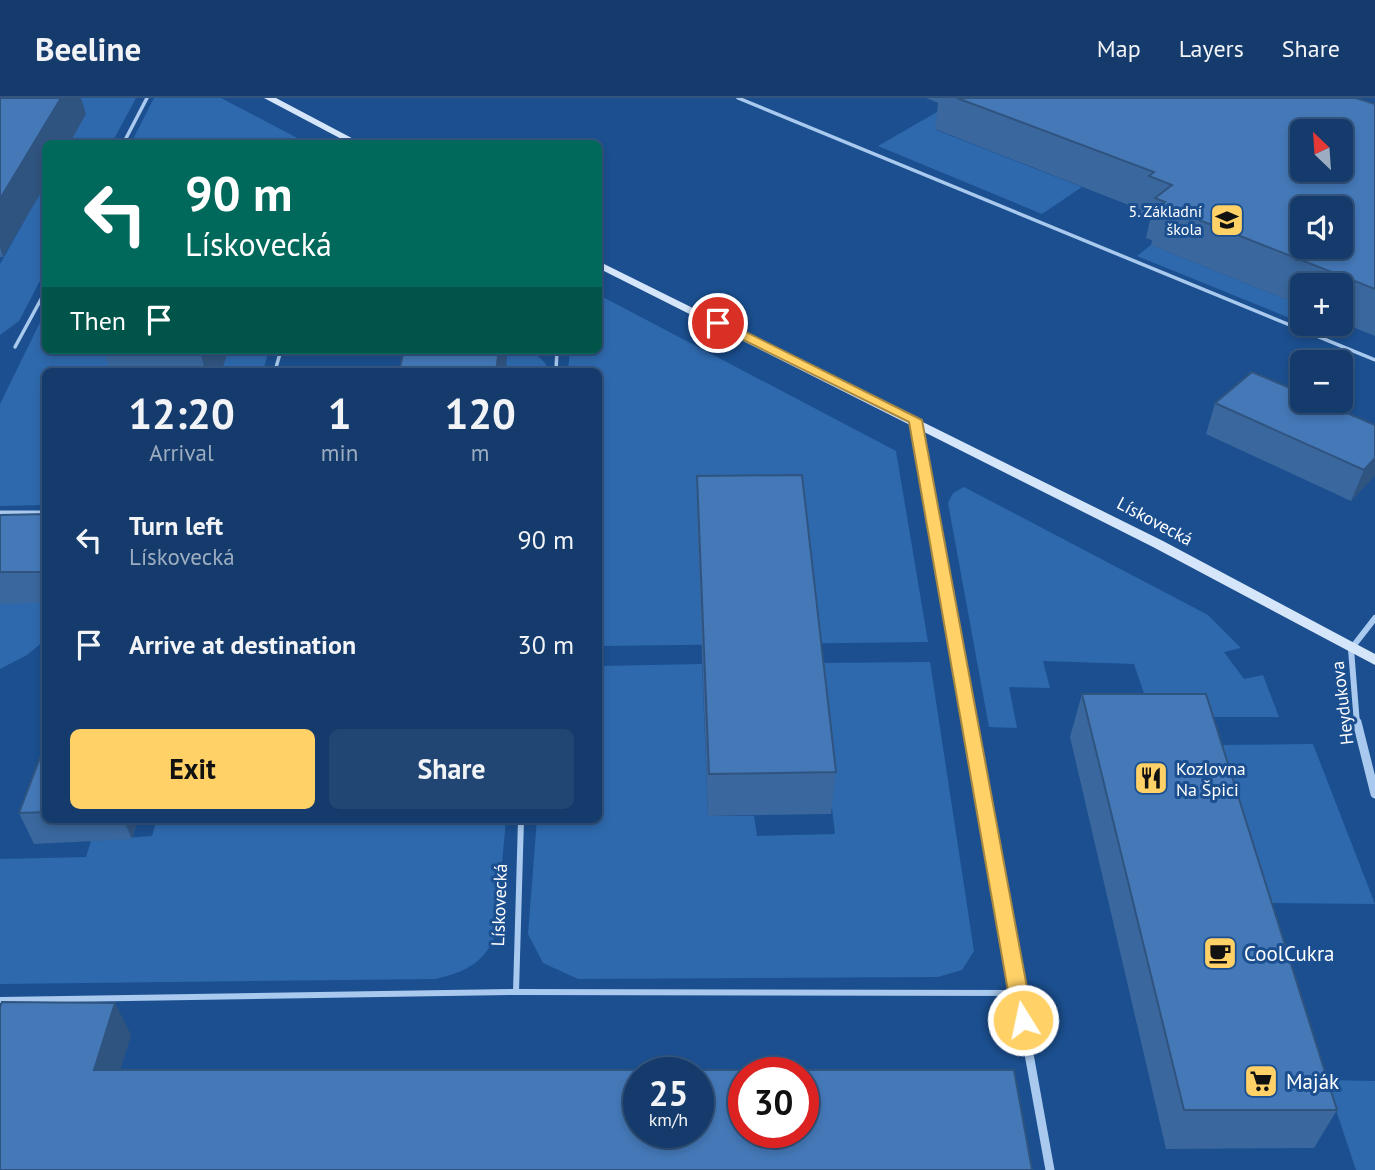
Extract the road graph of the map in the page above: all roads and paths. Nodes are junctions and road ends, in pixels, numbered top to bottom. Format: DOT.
graph roads {
  1 [pos="147,98"];
  2 [pos="269,98"];
  3 [pos="738,98"];
  4 [pos="125,140"];
  5 [pos="351,140"];
  6 [pos="602,266"];
  7 [pos="42,297"];
  8 [pos="15,347"];
  9 [pos="1375,360"];
  10 [pos="915,420"];
  11 [pos="0,513"];
  12 [pos="42,513"];
  13 [pos="1375,618"];
  14 [pos="1351,649"];
  15 [pos="1375,660"];
  16 [pos="1375,794"];
  17 [pos="521,823"];
  18 [pos="516,992"];
  19 [pos="1019,993"];
  20 [pos="0,1000"];
  21 [pos="1050,1170"];
  1 -- 4 [label="lane"];
  2 -- 5 [label="main road"];
  3 -- 9 [label="lane"];
  6 -- 10 [label="main road, Lískovecká"];
  7 -- 8 [label="lane"];
  10 -- 14 [label="main road, Lískovecká"];
  10 -- 19 [label="street"];
  11 -- 12 [label="lane"];
  13 -- 14 [label="street"];
  14 -- 15 [label="main road, Lískovecká"];
  14 -- 16 [label="street, Heydukova"];
  17 -- 18 [label="lane, Lískovecká"];
  18 -- 19 [label="lane"];
  18 -- 20 [label="lane"];
  19 -- 21 [label="street"];
}
